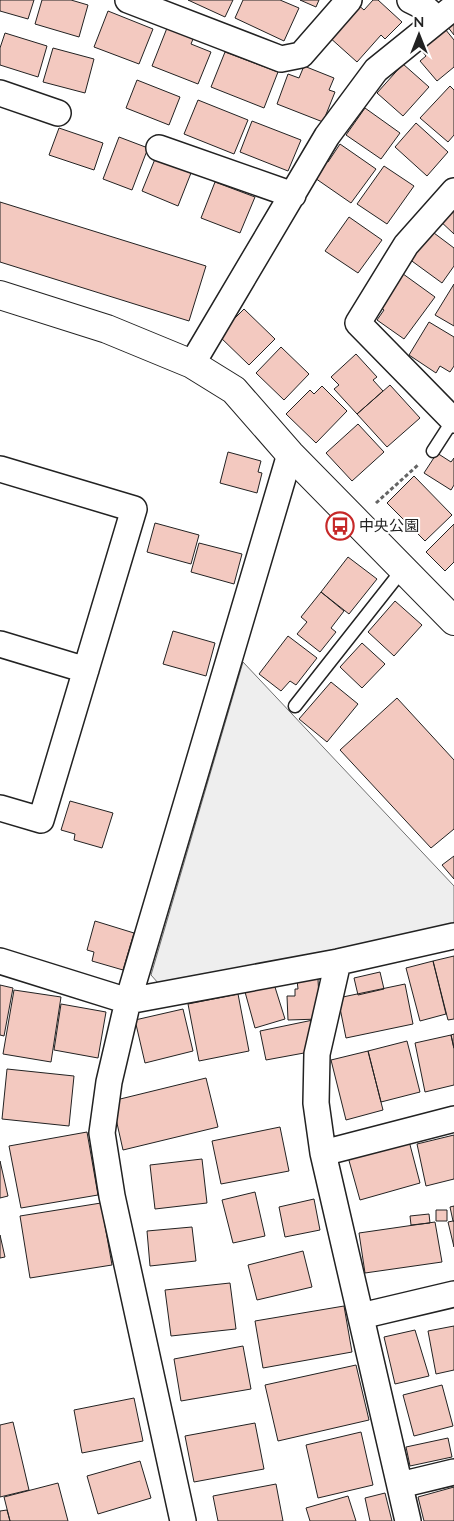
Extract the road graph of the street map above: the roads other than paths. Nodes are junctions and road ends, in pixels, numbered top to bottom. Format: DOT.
graph roads {
  1 [pos="128,0"];
  2 [pos="349,0"];
  3 [pos="410,0"];
  4 [pos="445,13"];
  5 [pos="0,93"];
  6 [pos="58,113"];
  7 [pos="159,148"];
  8 [pos="454,191"];
  9 [pos="293,196"];
  10 [pos="0,295"];
  11 [pos="192,364"];
  12 [pos="453,419"];
  13 [pos="433,451"];
  14 [pos="290,454"];
  15 [pos="0,468"];
  16 [pos="402,569"];
  17 [pos="454,621"];
  18 [pos="0,644"];
  19 [pos="86,670"];
  20 [pos="294,706"];
  21 [pos="0,808"];
  22 [pos="454,936"];
  23 [pos="0,961"];
  24 [pos="338,962"];
  25 [pos="128,1001"];
  26 [pos="454,1119"];
  27 [pos="323,1153"];
  28 [pos="454,1294"];
  29 [pos="361,1316"];
  30 [pos="454,1472"];
  31 [pos="400,1485"];
  32 [pos="183,1521"];
  33 [pos="408,1521"];
  1 -- 2 [label="street"];
  3 -- 4 [label="street"];
  4 -- 9 [label="street"];
  5 -- 6 [label="street"];
  7 -- 9 [label="street"];
  8 -- 12 [label="street"];
  9 -- 11 [label="street"];
  10 -- 11 [label="street"];
  11 -- 14 [label="street"];
  12 -- 13 [label="lane"];
  14 -- 16 [label="street"];
  14 -- 25 [label="street"];
  15 -- 19 [label="street"];
  16 -- 17 [label="street"];
  16 -- 20 [label="lane"];
  18 -- 19 [label="street"];
  19 -- 21 [label="street"];
  22 -- 24 [label="street"];
  23 -- 25 [label="street"];
  24 -- 25 [label="street"];
  24 -- 27 [label="street"];
  25 -- 32 [label="street"];
  26 -- 27 [label="street"];
  27 -- 29 [label="street"];
  28 -- 29 [label="street"];
  29 -- 31 [label="street"];
  30 -- 31 [label="street"];
  31 -- 33 [label="street"];
}
